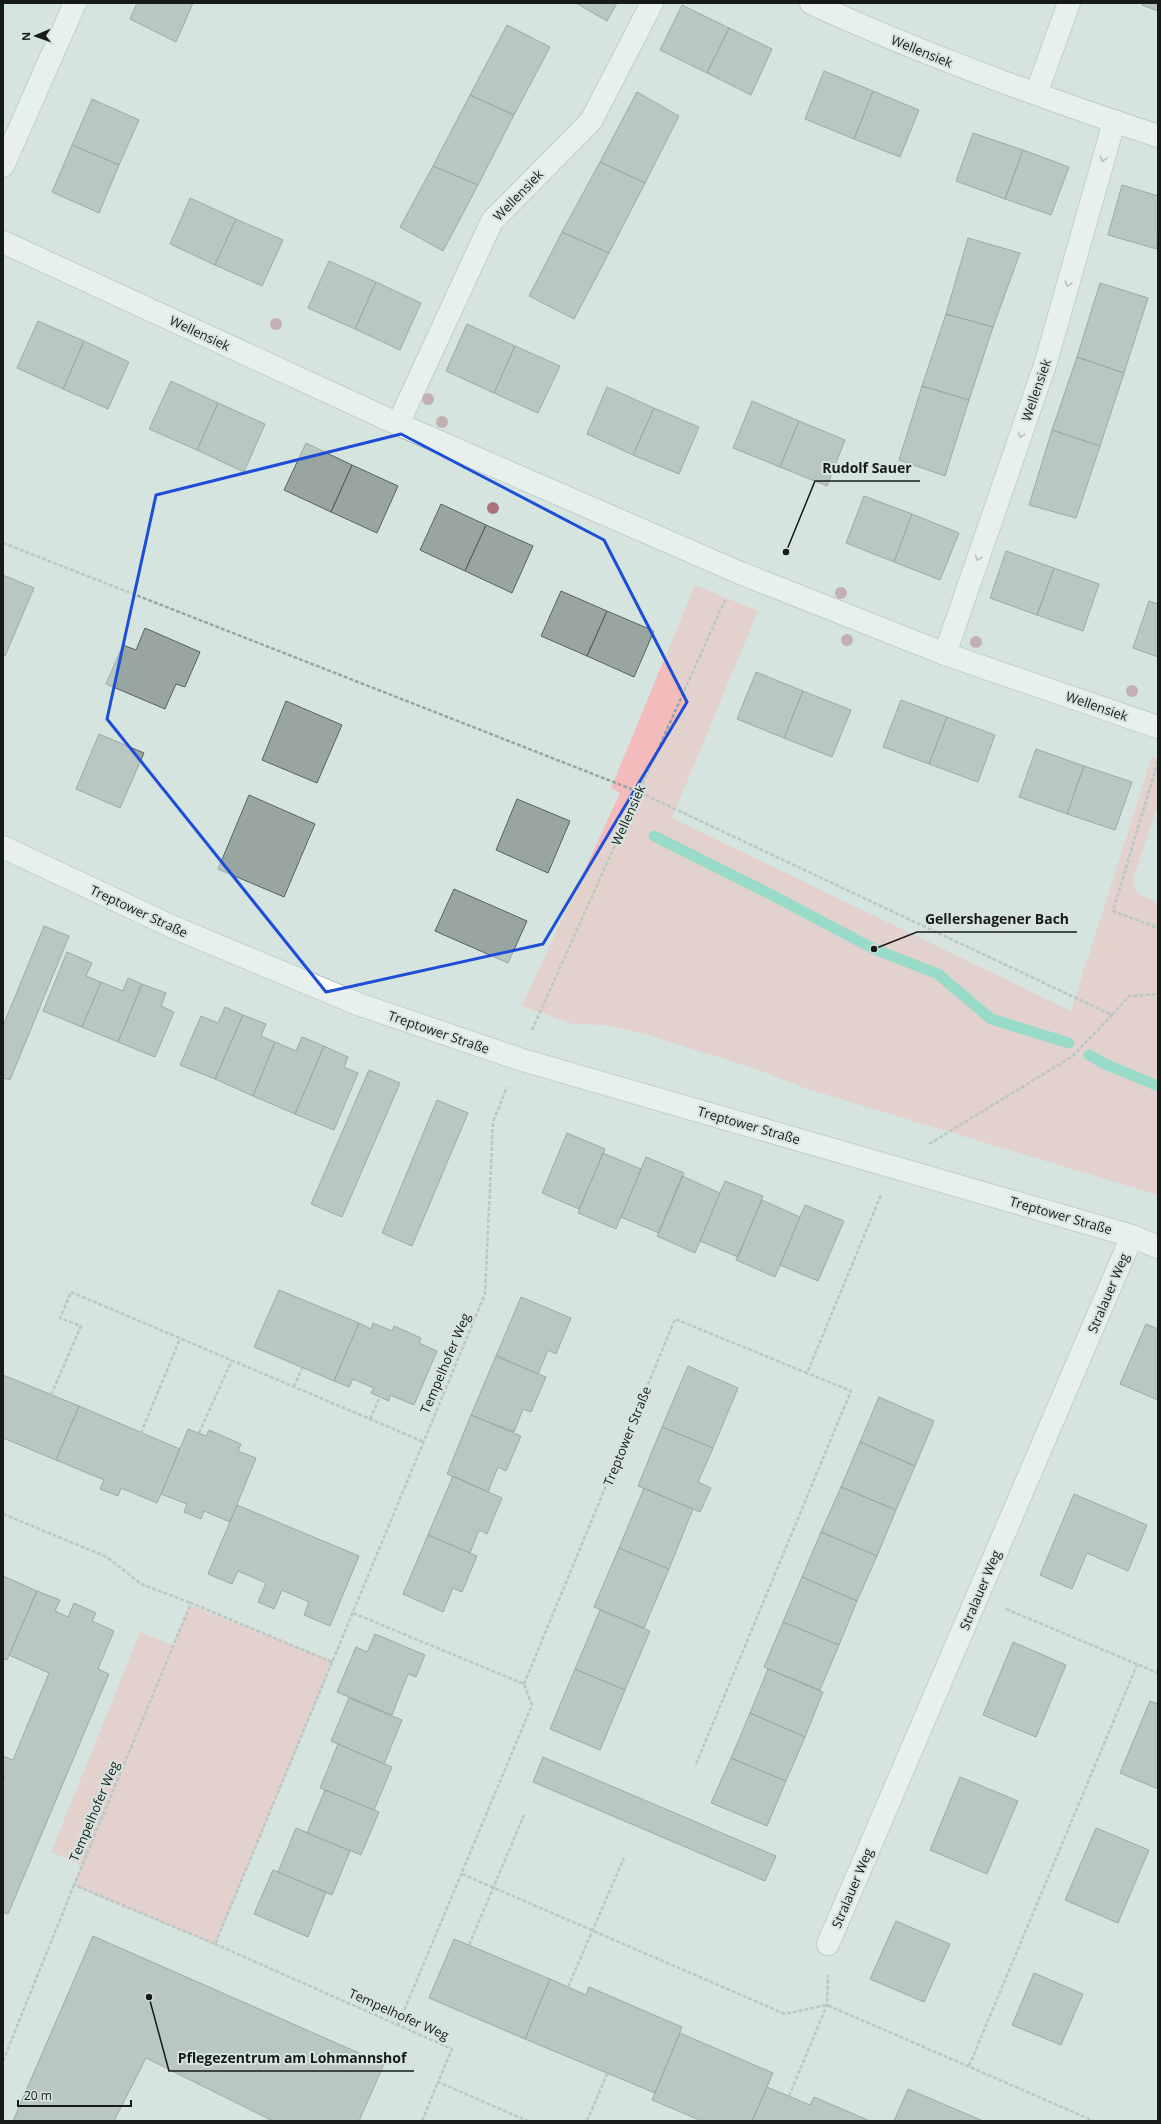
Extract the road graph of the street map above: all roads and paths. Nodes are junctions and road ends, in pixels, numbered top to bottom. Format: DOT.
graph roads {
  1 [pos="76,3"];
  2 [pos="652,3"];
  3 [pos="811,3"];
  4 [pos="1069,3"];
  5 [pos="1036,94"];
  6 [pos="1114,122"];
  7 [pos="1158,136"];
  8 [pos="3,166"];
  9 [pos="3,242"];
  10 [pos="398,424"];
  11 [pos="3,543"];
  12 [pos="738,572"];
  13 [pos="945,654"];
  14 [pos="1158,727"];
  15 [pos="1158,760"];
  16 [pos="639,792"];
  17 [pos="3,847"];
  18 [pos="1158,928"];
  19 [pos="1158,994"];
  20 [pos="1112,1015"];
  21 [pos="519,1059"];
  22 [pos="893,1166"];
  23 [pos="1132,1236"];
  24 [pos="1158,1246"];
  25 [pos="180,1339"];
  26 [pos="232,1360"];
  27 [pos="302,1368"];
  28 [pos="807,1373"];
  29 [pos="294,1387"];
  30 [pos="51,1395"];
  31 [pos="380,1397"];
  32 [pos="370,1419"];
  33 [pos="141,1432"];
  34 [pos="199,1433"];
  35 [pos="424,1442"];
  36 [pos="3,1514"];
  37 [pos="977,1597"];
  38 [pos="191,1603"];
  39 [pos="353,1613"];
  40 [pos="332,1662"];
  41 [pos="1137,1664"];
  42 [pos="1158,1673"];
  43 [pos="524,1684"];
  44 [pos="696,1764"];
  45 [pos="524,1816"];
  46 [pos="624,1858"];
  47 [pos="462,1874"];
  48 [pos="74,1885"];
  49 [pos="494,1888"];
  50 [pos="593,1931"];
  51 [pos="215,1944"];
  52 [pos="828,1944"];
  53 [pos="469,1945"];
  54 [pos="568,1987"];
  55 [pos="827,2005"];
  56 [pos="398,2025"];
  57 [pos="3,2061"];
  58 [pos="969,2066"];
  59 [pos="607,2074"];
  60 [pos="438,2082"];
  61 [pos="789,2096"];
  62 [pos="422,2121"];
  63 [pos="528,2121"];
  64 [pos="587,2121"];
  65 [pos="1094,2121"];
  1 -- 8 [label="street"];
  2 -- 10 [label="street, Wellensiek"];
  3 -- 5 [label="street, Wellensiek"];
  4 -- 5 [label="street"];
  5 -- 6 [label="street, Wellensiek"];
  6 -- 7 [label="street, Wellensiek"];
  6 -- 13 [label="street, Wellensiek, one-way"];
  9 -- 10 [label="street, Wellensiek"];
  10 -- 12 [label="street, Wellensiek"];
  11 -- 16 [label="path"];
  12 -- 13 [label="street, Wellensiek"];
  12 -- 16 [label="path, Wellensiek"];
  13 -- 14 [label="street, Wellensiek"];
  15 -- 18 [label="path"];
  16 -- 20 [label="path"];
  16 -- 21 [label="path, Wellensiek"];
  17 -- 21 [label="street, Treptower Straße"];
  19 -- 20 [label="path"];
  20 -- 22 [label="path"];
  21 -- 22 [label="street, Treptower Straße"];
  21 -- 35 [label="path, Tempelhofer Weg"];
  22 -- 23 [label="street, Treptower Straße"];
  22 -- 28 [label="path"];
  23 -- 24 [label="street, Treptower Straße"];
  23 -- 37 [label="street, Stralauer Weg"];
  25 -- 26 [label="path"];
  25 -- 30 [label="path"];
  25 -- 33 [label="path"];
  26 -- 29 [label="path"];
  26 -- 34 [label="path"];
  27 -- 29 [label="path"];
  28 -- 43 [label="path, Treptower Straße"];
  28 -- 44 [label="path, Treptower Straße"];
  29 -- 32 [label="path"];
  31 -- 32 [label="path"];
  32 -- 35 [label="path"];
  35 -- 39 [label="path, Tempelhofer Weg"];
  36 -- 38 [label="path"];
  37 -- 41 [label="path"];
  37 -- 52 [label="street, Stralauer Weg"];
  38 -- 40 [label="path"];
  38 -- 48 [label="path, Tempelhofer Weg"];
  39 -- 40 [label="path, Tempelhofer Weg"];
  39 -- 43 [label="path"];
  40 -- 51 [label="path, Tempelhofer Weg"];
  41 -- 42 [label="path"];
  41 -- 58 [label="path"];
  43 -- 47 [label="path"];
  45 -- 49 [label="path"];
  46 -- 50 [label="path"];
  47 -- 49 [label="path"];
  47 -- 56 [label="path"];
  48 -- 51 [label="path, Tempelhofer Weg"];
  48 -- 57 [label="path"];
  49 -- 50 [label="path"];
  49 -- 53 [label="path"];
  50 -- 54 [label="path"];
  50 -- 55 [label="path"];
  51 -- 56 [label="path, Tempelhofer Weg"];
  52 -- 55 [label="path"];
  55 -- 58 [label="path"];
  55 -- 61 [label="path"];
  56 -- 60 [label="path, Tempelhofer Weg"];
  58 -- 65 [label="path"];
  59 -- 64 [label="path"];
  60 -- 62 [label="path"];
  60 -- 63 [label="path"];
}
